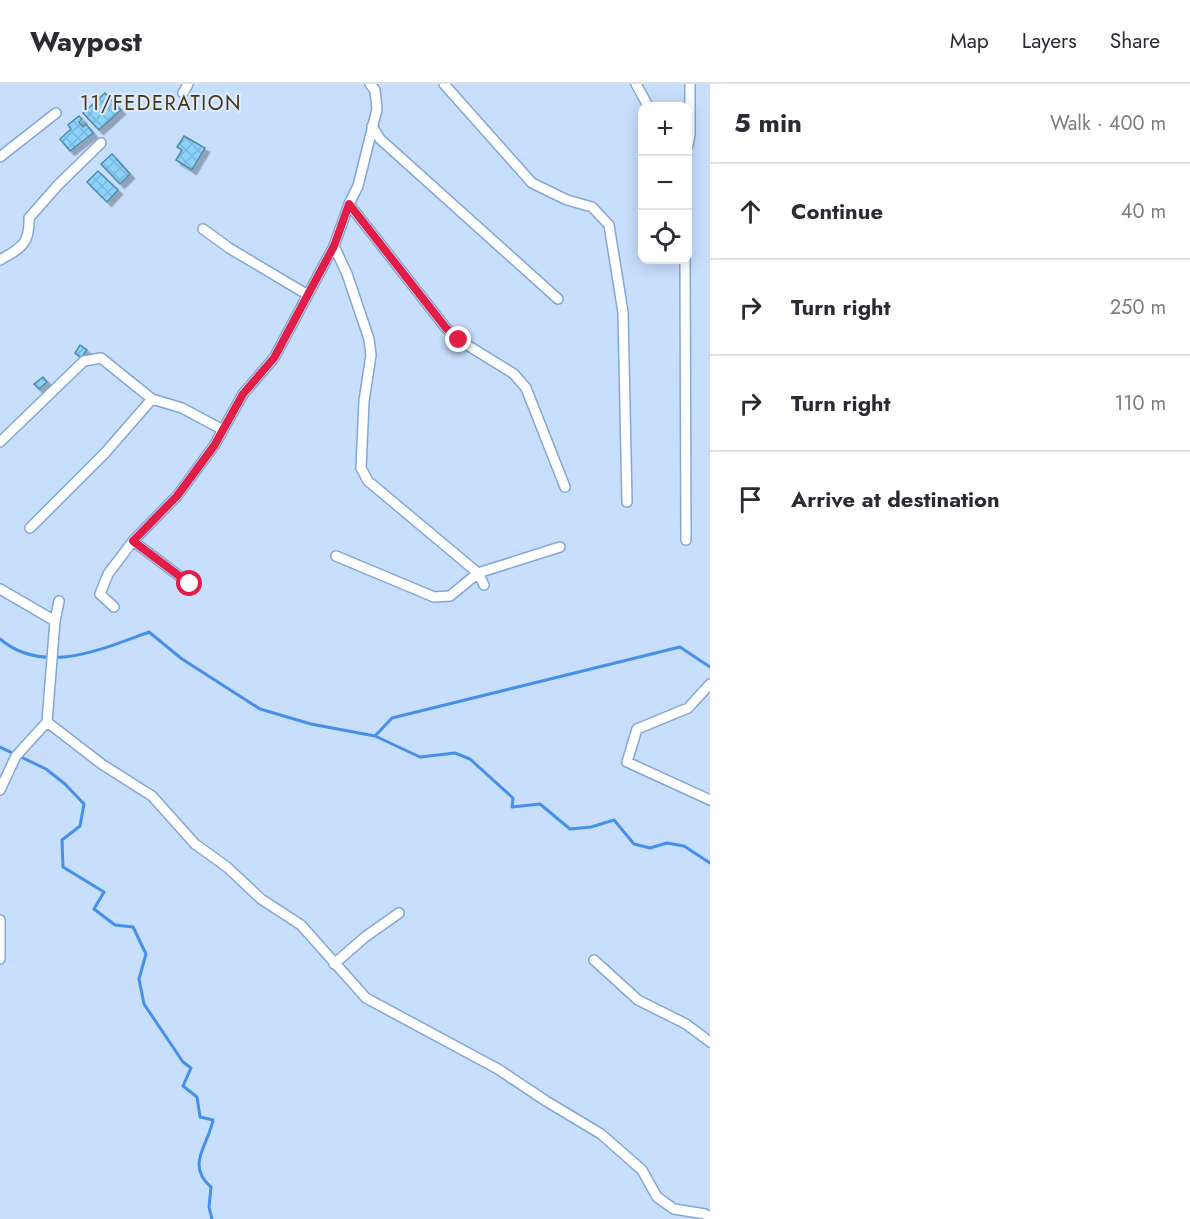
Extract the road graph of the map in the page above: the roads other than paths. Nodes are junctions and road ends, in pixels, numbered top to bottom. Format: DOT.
graph roads {
  1 [pos="444,84"];
  2 [pos="636,84"];
  3 [pos="690,84"];
  4 [pos="376,86"];
  5 [pos="646,102"];
  6 [pos="690,102"];
  7 [pos="56,113"];
  8 [pos="372,126"];
  9 [pos="101,143"];
  10 [pos="0,157"];
  11 [pos="349,204"];
  12 [pos="203,229"];
  13 [pos="334,246"];
  14 [pos="0,260"];
  15 [pos="685,264"];
  16 [pos="308,295"];
  17 [pos="558,299"];
  18 [pos="152,399"];
  19 [pos="223,430"];
  20 [pos="0,442"];
  21 [pos="565,487"];
  22 [pos="627,502"];
  23 [pos="30,528"];
  24 [pos="686,540"];
  25 [pos="133,541"];
  26 [pos="560,547"];
  27 [pos="336,556"];
  28 [pos="478,573"];
  29 [pos="190,584"];
  30 [pos="484,585"];
  31 [pos="0,589"];
  32 [pos="59,601"];
  33 [pos="114,607"];
  34 [pos="55,621"];
  35 [pos="710,684"];
  36 [pos="47,722"];
  37 [pos="0,789"];
  38 [pos="710,800"];
  39 [pos="399,913"];
  40 [pos="0,920"];
  41 [pos="0,959"];
  42 [pos="594,960"];
  43 [pos="334,964"];
  44 [pos="710,1042"];
  45 [pos="709,1215"];
  1 -- 22 [label="street"];
  2 -- 5 [label="street"];
  3 -- 6 [label="street"];
  4 -- 8 [label="street"];
  7 -- 10 [label="street"];
  8 -- 11 [label="street"];
  8 -- 17 [label="street"];
  9 -- 14 [label="street"];
  11 -- 13 [label="street"];
  11 -- 21 [label="street"];
  12 -- 16 [label="street"];
  13 -- 16 [label="street"];
  13 -- 28 [label="street"];
  15 -- 24 [label="street"];
  16 -- 19 [label="street"];
  18 -- 19 [label="street"];
  18 -- 20 [label="street"];
  18 -- 23 [label="street"];
  19 -- 25 [label="street"];
  25 -- 29 [label="street"];
  25 -- 33 [label="street"];
  26 -- 28 [label="street"];
  27 -- 28 [label="street"];
  28 -- 30 [label="street"];
  31 -- 34 [label="street"];
  32 -- 34 [label="street"];
  34 -- 36 [label="street"];
  35 -- 38 [label="street"];
  36 -- 37 [label="street"];
  36 -- 43 [label="street"];
  39 -- 43 [label="street"];
  40 -- 41 [label="street"];
  42 -- 44 [label="street"];
  43 -- 45 [label="street"];
}
